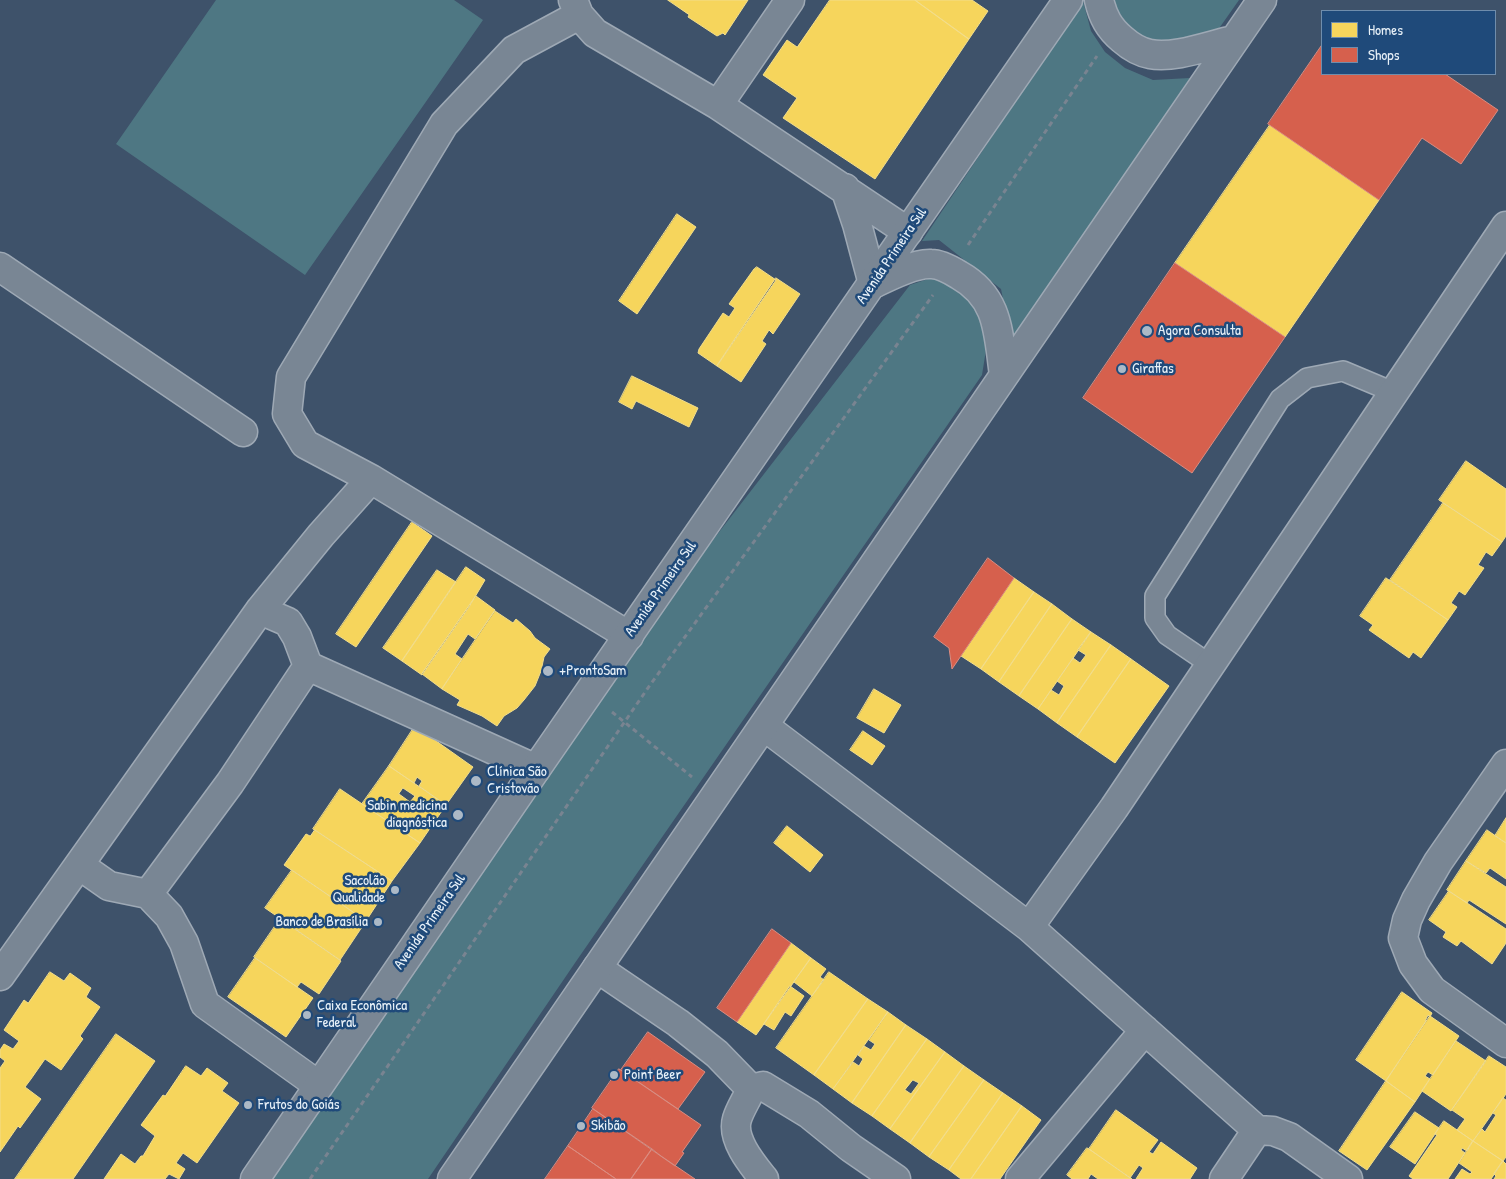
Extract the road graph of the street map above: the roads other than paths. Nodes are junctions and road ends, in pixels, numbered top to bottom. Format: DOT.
graph roads {
  1 [pos="790,0"];
  2 [pos="1068,0"];
  3 [pos="1099,0"];
  4 [pos="1262,0"];
  5 [pos="576,7"];
  6 [pos="1234,40"];
  7 [pos="718,105"];
  8 [pos="845,188"];
  9 [pos="1506,226"];
  10 [pos="908,232"];
  11 [pos="0,267"];
  12 [pos="873,284"];
  13 [pos="1004,375"];
  14 [pos="1393,392"];
  15 [pos="243,432"];
  16 [pos="371,479"];
  17 [pos="260,610"];
  18 [pos="629,636"];
  19 [pos="1211,665"];
  20 [pos="308,666"];
  21 [pos="764,726"];
  22 [pos="1506,764"];
  23 [pos="536,769"];
  24 [pos="79,864"];
  25 [pos="148,894"];
  26 [pos="1029,926"];
  27 [pos="597,968"];
  28 [pos="0,976"];
  29 [pos="1145,1030"];
  30 [pos="1506,1043"];
  31 [pos="318,1085"];
  32 [pos="751,1089"];
  33 [pos="1258,1130"];
  34 [pos="255,1179"];
  35 [pos="452,1179"];
  36 [pos="764,1179"];
  37 [pos="896,1179"];
  38 [pos="1020,1179"];
  39 [pos="1224,1179"];
  40 [pos="1348,1179"];
  1 -- 7 [label="street"];
  2 -- 10 [label="street, Avenida Primeira Sul"];
  3 -- 6 [label="street"];
  4 -- 6 [label="street"];
  5 -- 7 [label="street"];
  5 -- 16 [label="street"];
  6 -- 13 [label="street"];
  7 -- 8 [label="street"];
  8 -- 10 [label="street"];
  8 -- 12 [label="street"];
  9 -- 14 [label="street"];
  10 -- 12 [label="street, Avenida Primeira Sul"];
  11 -- 15 [label="street"];
  12 -- 13 [label="street"];
  12 -- 18 [label="street, Avenida Primeira Sul"];
  13 -- 21 [label="street"];
  14 -- 19 [label="street"];
  14 -- 19 [label="lane"];
  16 -- 17 [label="street"];
  16 -- 18 [label="street"];
  17 -- 20 [label="street"];
  17 -- 24 [label="street"];
  18 -- 23 [label="street, Avenida Primeira Sul"];
  19 -- 26 [label="street"];
  20 -- 23 [label="street"];
  20 -- 25 [label="street"];
  21 -- 26 [label="street"];
  21 -- 27 [label="street"];
  22 -- 30 [label="street"];
  23 -- 31 [label="street, Avenida Primeira Sul"];
  24 -- 25 [label="street"];
  24 -- 28 [label="street"];
  25 -- 31 [label="street"];
  26 -- 29 [label="street"];
  27 -- 32 [label="street"];
  27 -- 35 [label="street"];
  29 -- 33 [label="street"];
  29 -- 38 [label="street"];
  31 -- 34 [label="street, Avenida Primeira Sul"];
  32 -- 36 [label="street"];
  32 -- 37 [label="street"];
  33 -- 39 [label="street"];
  33 -- 40 [label="street"];
}
